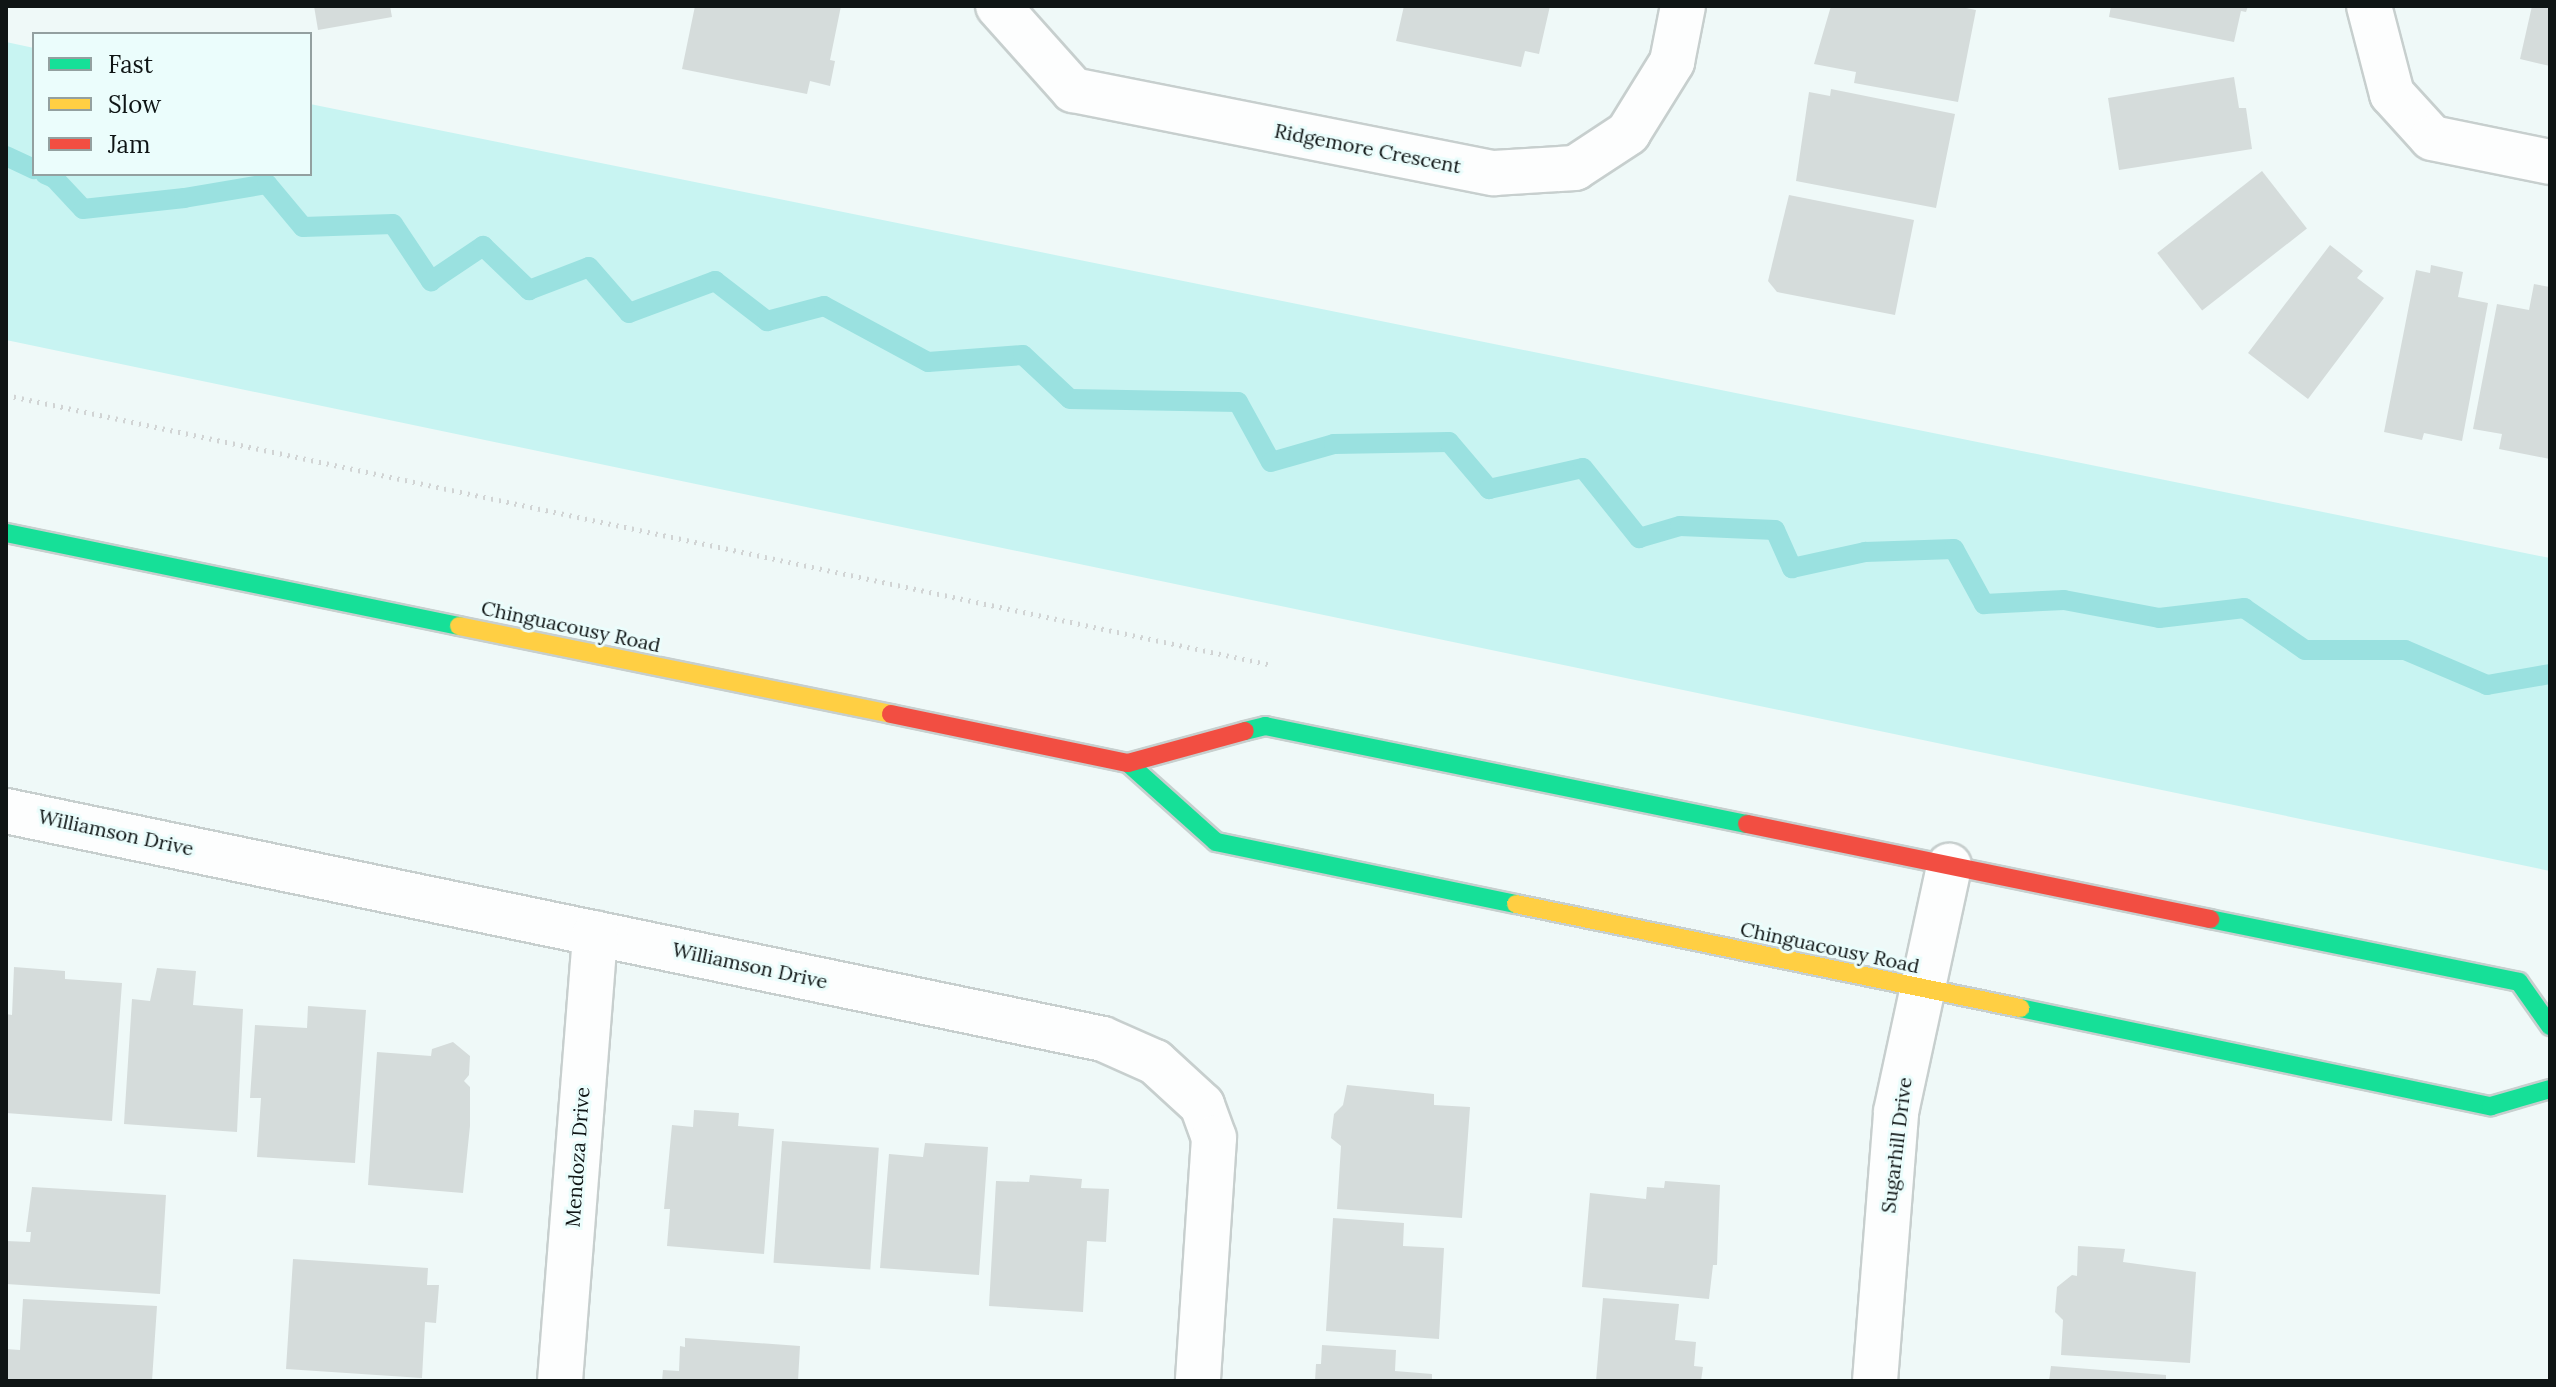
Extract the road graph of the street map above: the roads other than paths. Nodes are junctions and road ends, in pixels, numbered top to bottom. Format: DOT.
graph roads {
  1 [pos="998,6"];
  2 [pos="1683,6"];
  3 [pos="2369,6"];
  4 [pos="2550,162"];
  5 [pos="6,533"];
  6 [pos="1128,763"];
  7 [pos="6,811"];
  8 [pos="1949,866"];
  9 [pos="595,933"];
  10 [pos="1922,988"];
  11 [pos="2550,1026"];
  12 [pos="2550,1089"];
  13 [pos="560,1381"];
  14 [pos="1198,1381"];
  15 [pos="1875,1381"];
  1 -- 2 [label="street, Ridgemore Crescent"];
  3 -- 4 [label="street"];
  5 -- 6 [label="main road, Chinguacousy Road"];
  6 -- 8 [label="main road, Chinguacousy Road"];
  6 -- 10 [label="main road, Chinguacousy Road"];
  7 -- 9 [label="street, Williamson Drive"];
  8 -- 10 [label="street, Sugarhill Drive"];
  8 -- 11 [label="main road, Chinguacousy Road"];
  9 -- 13 [label="street, Mendoza Drive"];
  9 -- 14 [label="street, Williamson Drive"];
  10 -- 12 [label="main road, Chinguacousy Road"];
  10 -- 15 [label="street, Sugarhill Drive"];
}
